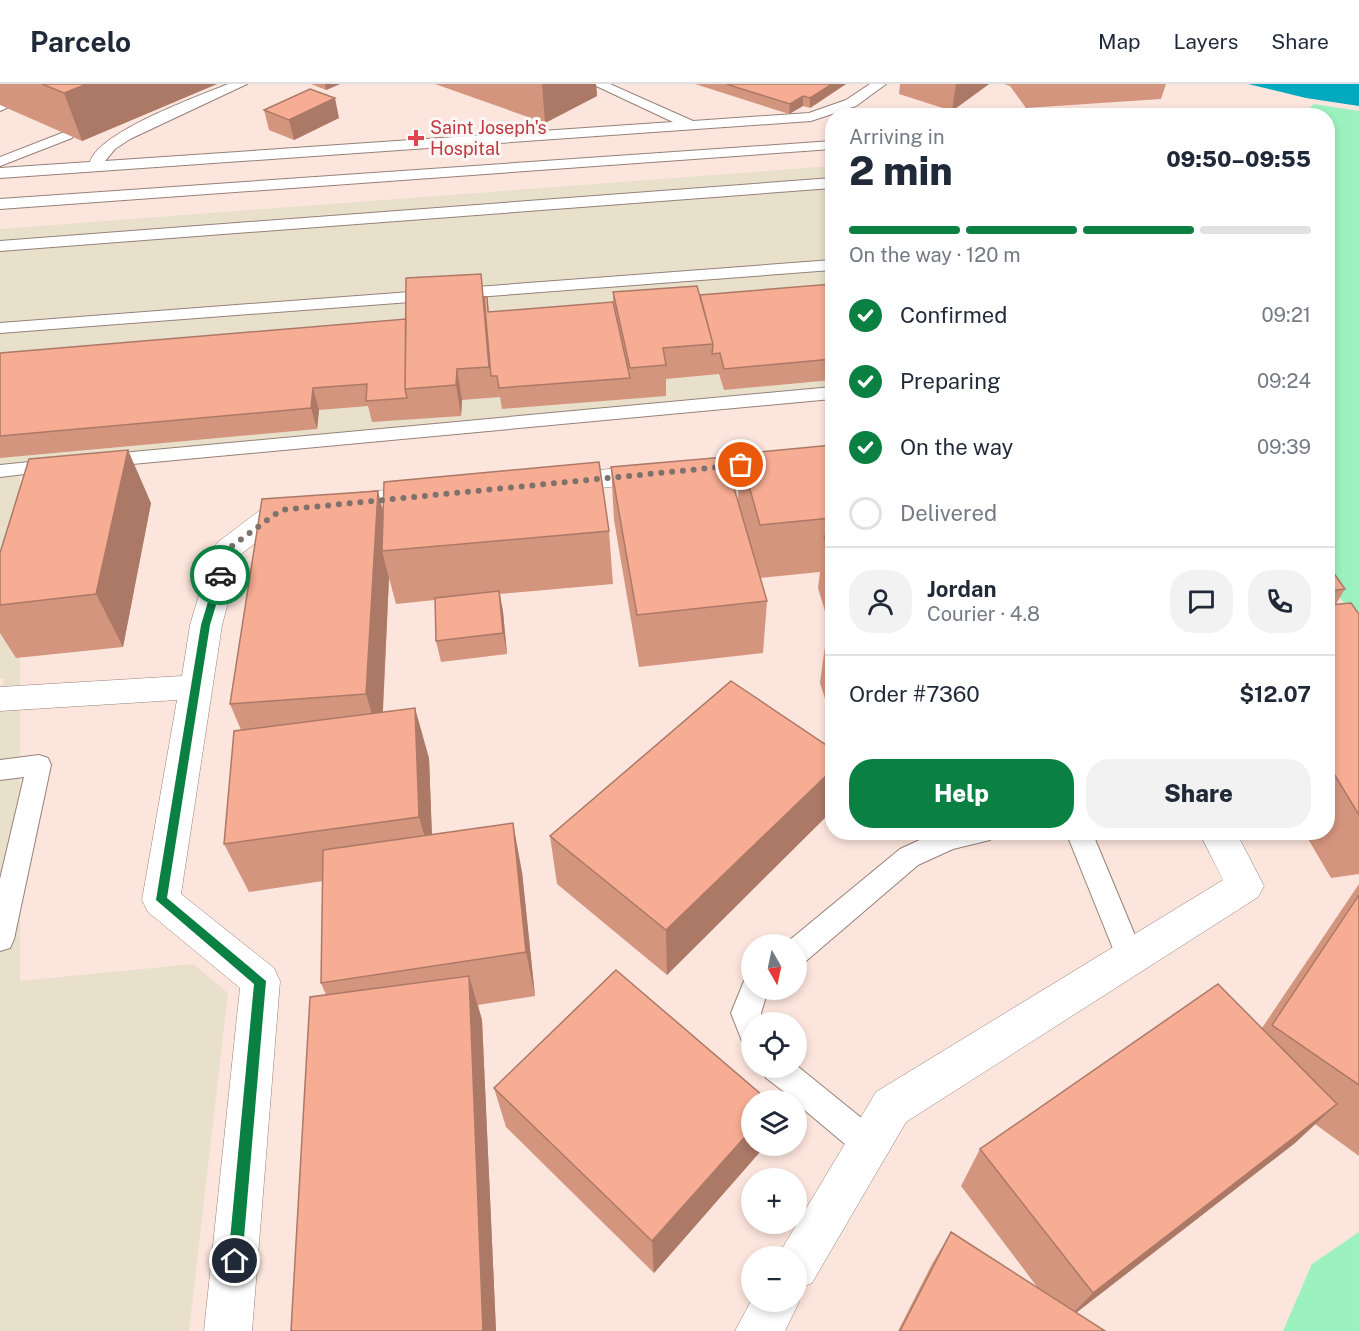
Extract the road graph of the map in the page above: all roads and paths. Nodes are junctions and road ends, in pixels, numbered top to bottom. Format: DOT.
graph roads {
  1 [pos="240,84"];
  2 [pos="599,84"];
  3 [pos="879,84"];
  4 [pos="837,108"];
  5 [pos="825,112"];
  6 [pos="692,125"];
  7 [pos="67,135"];
  8 [pos="825,145"];
  9 [pos="0,162"];
  10 [pos="96,168"];
  11 [pos="0,173"];
  12 [pos="825,184"];
  13 [pos="0,204"];
  14 [pos="0,246"];
  15 [pos="825,266"];
  16 [pos="0,328"];
  17 [pos="825,394"];
  18 [pos="825,458"];
  19 [pos="0,471"];
  20 [pos="528,486"];
  21 [pos="457,493"];
  22 [pos="196,687"];
  23 [pos="0,699"];
  24 [pos="0,770"];
  25 [pos="947,840"];
  26 [pos="1082,840"];
  27 [pos="1221,840"];
  28 [pos="0,939"];
  29 [pos="807,943"];
  30 [pos="1130,957"];
  31 [pos="789,1078"];
  32 [pos="868,1144"];
  33 [pos="807,1248"];
  34 [pos="770,1312"];
  35 [pos="228,1331"];
  36 [pos="759,1331"];
  1 -- 10 [label="lane"];
  2 -- 6 [label="lane"];
  3 -- 4 [label="lane"];
  5 -- 6 [label="lane"];
  6 -- 10 [label="lane"];
  7 -- 9 [label="lane"];
  8 -- 13 [label="lane"];
  10 -- 11 [label="lane"];
  12 -- 14 [label="lane"];
  15 -- 16 [label="lane"];
  17 -- 19 [label="lane"];
  18 -- 20 [label="street"];
  21 -- 22 [label="street"];
  22 -- 23 [label="street"];
  22 -- 35 [label="street"];
  24 -- 28 [label="lane"];
  25 -- 29 [label="lane"];
  26 -- 30 [label="lane"];
  27 -- 30 [label="street"];
  30 -- 32 [label="street"];
  31 -- 32 [label="lane"];
  32 -- 33 [label="street"];
  34 -- 36 [label="street"];
}
